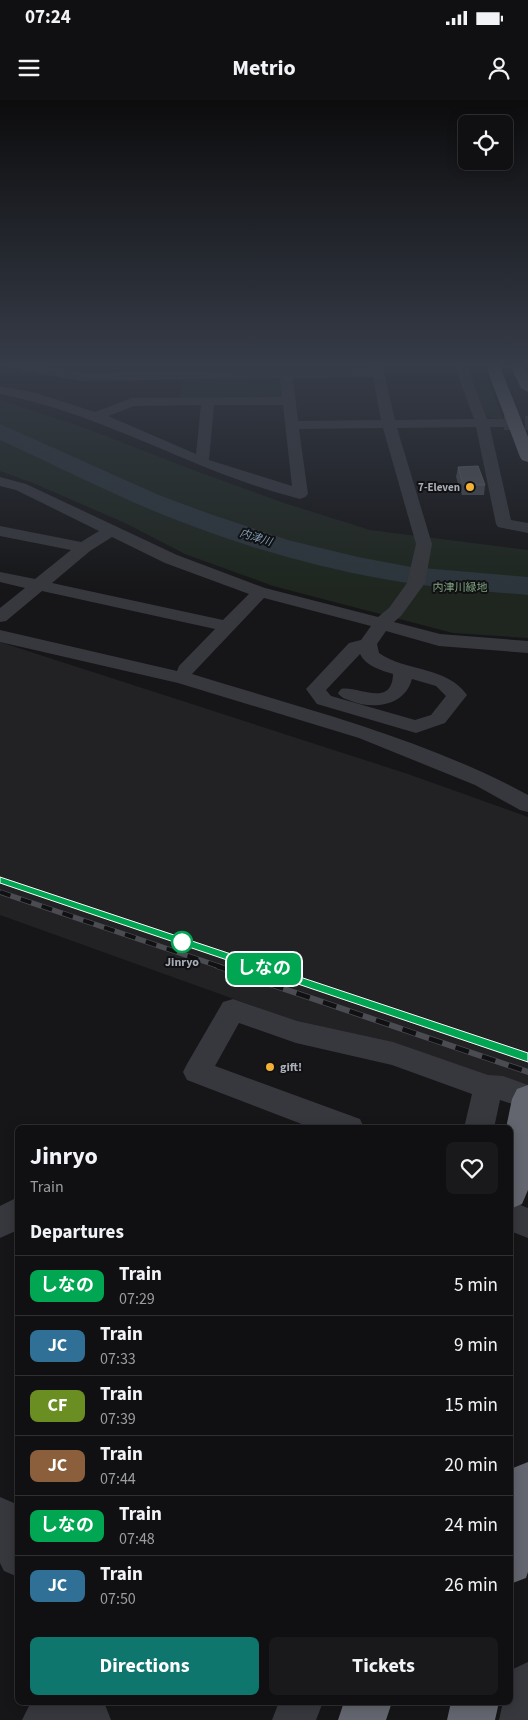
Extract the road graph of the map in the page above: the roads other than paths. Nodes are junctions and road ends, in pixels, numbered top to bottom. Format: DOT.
graph roads {
  1 [pos="150,440"];
  2 [pos="204,440"];
  3 [pos="294,440"];
  4 [pos="394,440"];
  5 [pos="485,440"];
  6 [pos="521,440"];
  7 [pos="528,457"];
  8 [pos="202,462"];
  9 [pos="0,481"];
  10 [pos="528,528"];
  11 [pos="111,530"];
  12 [pos="0,531"];
  13 [pos="84,548"];
  14 [pos="0,577"];
  15 [pos="40,585"];
  16 [pos="260,592"];
  17 [pos="0,617"];
  18 [pos="388,618"];
  19 [pos="0,625"];
  20 [pos="226,626"];
  21 [pos="0,636"];
  22 [pos="368,644"];
  23 [pos="528,647"];
  24 [pos="186,670"];
  25 [pos="402,670"];
  26 [pos="320,684"];
  27 [pos="270,693"];
  28 [pos="370,700"];
  29 [pos="444,712"];
  30 [pos="528,805"];
  31 [pos="488,1087"];
  32 [pos="528,1098"];
  33 [pos="341,1125"];
  34 [pos="479,1125"];
  35 [pos="513,1177"];
  36 [pos="15,1214"];
  37 [pos="513,1217"];
  38 [pos="0,1223"];
  39 [pos="528,1223"];
  40 [pos="528,1483"];
  41 [pos="0,1516"];
  42 [pos="513,1549"];
  43 [pos="15,1550"];
  44 [pos="528,1684"];
  45 [pos="63,1705"];
  46 [pos="82,1705"];
  47 [pos="300,1705"];
  48 [pos="367,1705"];
  49 [pos="475,1705"];
  50 [pos="44,1720"];
  51 [pos="89,1720"];
  52 [pos="294,1720"];
  53 [pos="362,1720"];
  54 [pos="471,1720"];
  55 [pos="521,1720"];
  1 -- 8 [label="street"];
  2 -- 8 [label="street"];
  3 -- 8 [label="street"];
  4 -- 18 [label="street"];
  5 -- 10 [label="street"];
  6 -- 7 [label="highway"];
  9 -- 11 [label="street"];
  11 -- 13 [label="street"];
  11 -- 16 [label="street"];
  12 -- 13 [label="street"];
  13 -- 15 [label="street"];
  14 -- 15 [label="street"];
  15 -- 17 [label="street"];
  15 -- 20 [label="street"];
  16 -- 18 [label="street"];
  16 -- 20 [label="street"];
  18 -- 22 [label="street"];
  18 -- 23 [label="street"];
  19 -- 24 [label="street"];
  20 -- 24 [label="street"];
  21 -- 30 [label="street"];
  22 -- 25 [label="street"];
  22 -- 26 [label="street"];
  24 -- 27 [label="street"];
  25 -- 28 [label="street"];
  25 -- 29 [label="street"];
  26 -- 28 [label="street"];
  26 -- 29 [label="street"];
  28 -- 29 [label="street"];
  31 -- 32 [label="street"];
  31 -- 33 [label="street"];
  31 -- 34 [label="street"];
  32 -- 35 [label="highway"];
  36 -- 38 [label="street"];
  37 -- 39 [label="street"];
  40 -- 42 [label="highway"];
  41 -- 43 [label="street"];
  44 -- 55 [label="street"];
  45 -- 50 [label="street"];
  46 -- 51 [label="street"];
  47 -- 52 [label="street"];
  48 -- 53 [label="highway"];
  49 -- 54 [label="highway"];
}
